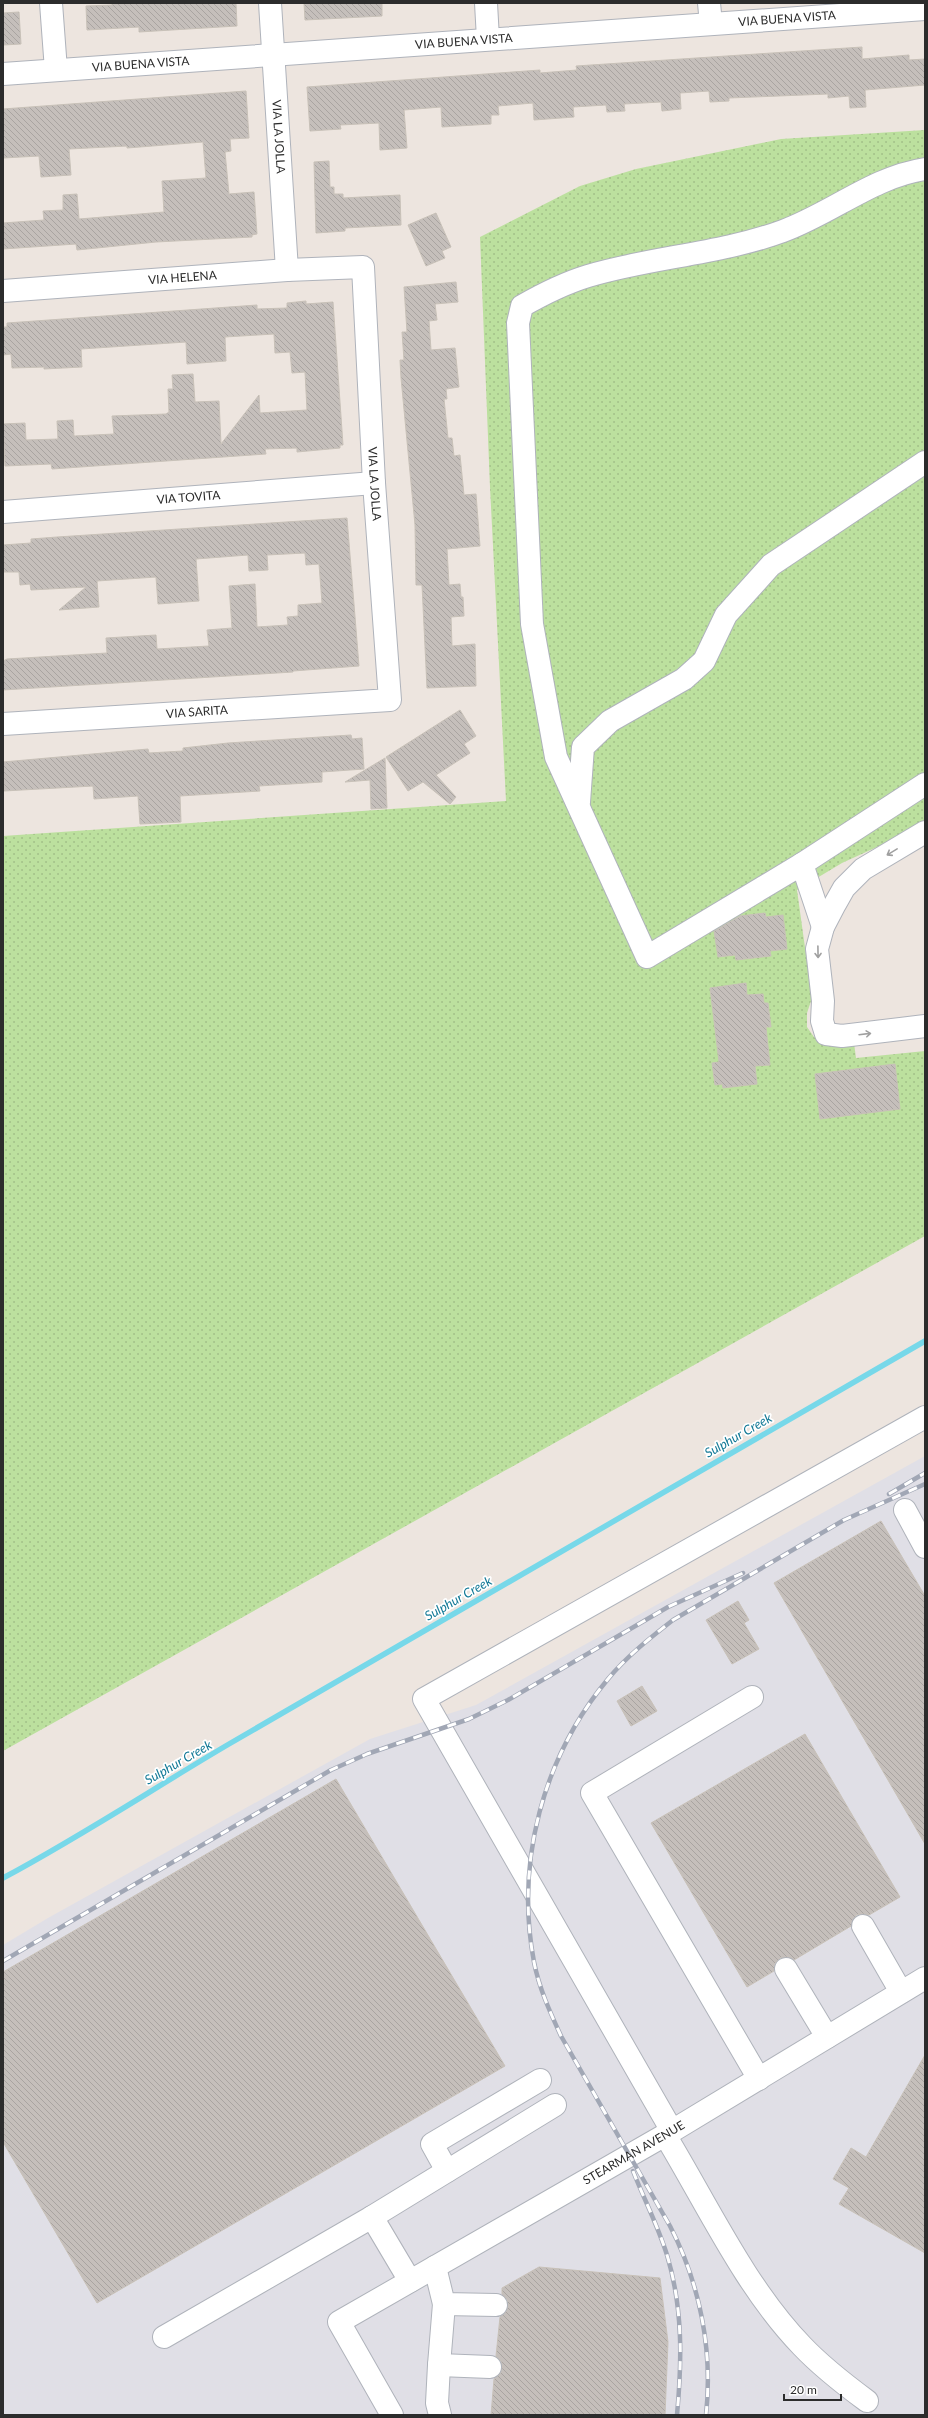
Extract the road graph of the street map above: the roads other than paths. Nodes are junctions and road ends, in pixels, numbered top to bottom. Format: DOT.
graph roads {
  1 [pos="51,3"];
  2 [pos="270,3"];
  3 [pos="486,3"];
  4 [pos="925,9"];
  5 [pos="710,13"];
  6 [pos="488,39"];
  7 [pos="274,55"];
  8 [pos="56,70"];
  9 [pos="3,74"];
  10 [pos="925,169"];
  11 [pos="363,267"];
  12 [pos="287,270"];
  13 [pos="3,291"];
  14 [pos="925,462"];
  15 [pos="374,483"];
  16 [pos="3,512"];
  17 [pos="390,700"];
  18 [pos="3,724"];
  19 [pos="925,784"];
  20 [pos="578,804"];
  21 [pos="925,832"];
  22 [pos="802,864"];
  23 [pos="824,927"];
  24 [pos="925,1026"];
  25 [pos="925,1417"];
  26 [pos="905,1510"];
  27 [pos="925,1547"];
  28 [pos="752,1697"];
  29 [pos="863,1926"];
  30 [pos="786,1969"];
  31 [pos="925,1978"];
  32 [pos="901,1992"];
  33 [pos="828,2037"];
  34 [pos="759,2078"];
  35 [pos="540,2080"];
  36 [pos="555,2106"];
  37 [pos="669,2133"];
  38 [pos="447,2171"];
  39 [pos="372,2217"];
  40 [pos="435,2267"];
  41 [pos="410,2281"];
  42 [pos="444,2304"];
  43 [pos="496,2305"];
  44 [pos="164,2337"];
  45 [pos="440,2365"];
  46 [pos="490,2367"];
  47 [pos="867,2401"];
  48 [pos="392,2415"];
  49 [pos="440,2415"];
  1 -- 8 [label="street"];
  2 -- 7 [label="street, VIA LA JOLLA"];
  3 -- 6 [label="street"];
  4 -- 5 [label="street, VIA BUENA VISTA"];
  5 -- 6 [label="street, VIA BUENA VISTA"];
  6 -- 7 [label="street, VIA BUENA VISTA"];
  7 -- 8 [label="street, VIA BUENA VISTA"];
  7 -- 12 [label="street, VIA LA JOLLA"];
  8 -- 9 [label="street, VIA BUENA VISTA"];
  10 -- 20 [label="street"];
  11 -- 12 [label="street, VIA HELENA"];
  11 -- 15 [label="street, VIA LA JOLLA"];
  12 -- 13 [label="street, VIA HELENA"];
  14 -- 20 [label="street"];
  15 -- 16 [label="street, VIA TOVITA"];
  15 -- 17 [label="street, VIA LA JOLLA"];
  17 -- 18 [label="street, VIA SARITA"];
  19 -- 22 [label="street"];
  20 -- 22 [label="street"];
  21 -- 23 [label="street, one-way"];
  22 -- 23 [label="street"];
  23 -- 24 [label="street, one-way"];
  25 -- 37 [label="street"];
  26 -- 27 [label="street"];
  28 -- 34 [label="street"];
  29 -- 32 [label="street"];
  30 -- 33 [label="street"];
  31 -- 32 [label="street, STEARMAN AVENUE"];
  32 -- 33 [label="street, STEARMAN AVENUE"];
  33 -- 34 [label="street, STEARMAN AVENUE"];
  34 -- 37 [label="street, STEARMAN AVENUE"];
  35 -- 38 [label="street"];
  36 -- 38 [label="street"];
  37 -- 40 [label="street, STEARMAN AVENUE"];
  37 -- 47 [label="street"];
  38 -- 39 [label="street"];
  39 -- 41 [label="street"];
  39 -- 44 [label="street"];
  40 -- 41 [label="street, STEARMAN AVENUE"];
  40 -- 42 [label="street"];
  41 -- 48 [label="street, STEARMAN AVENUE"];
  42 -- 43 [label="street"];
  42 -- 45 [label="street"];
  45 -- 46 [label="street"];
  45 -- 49 [label="street"];
}
